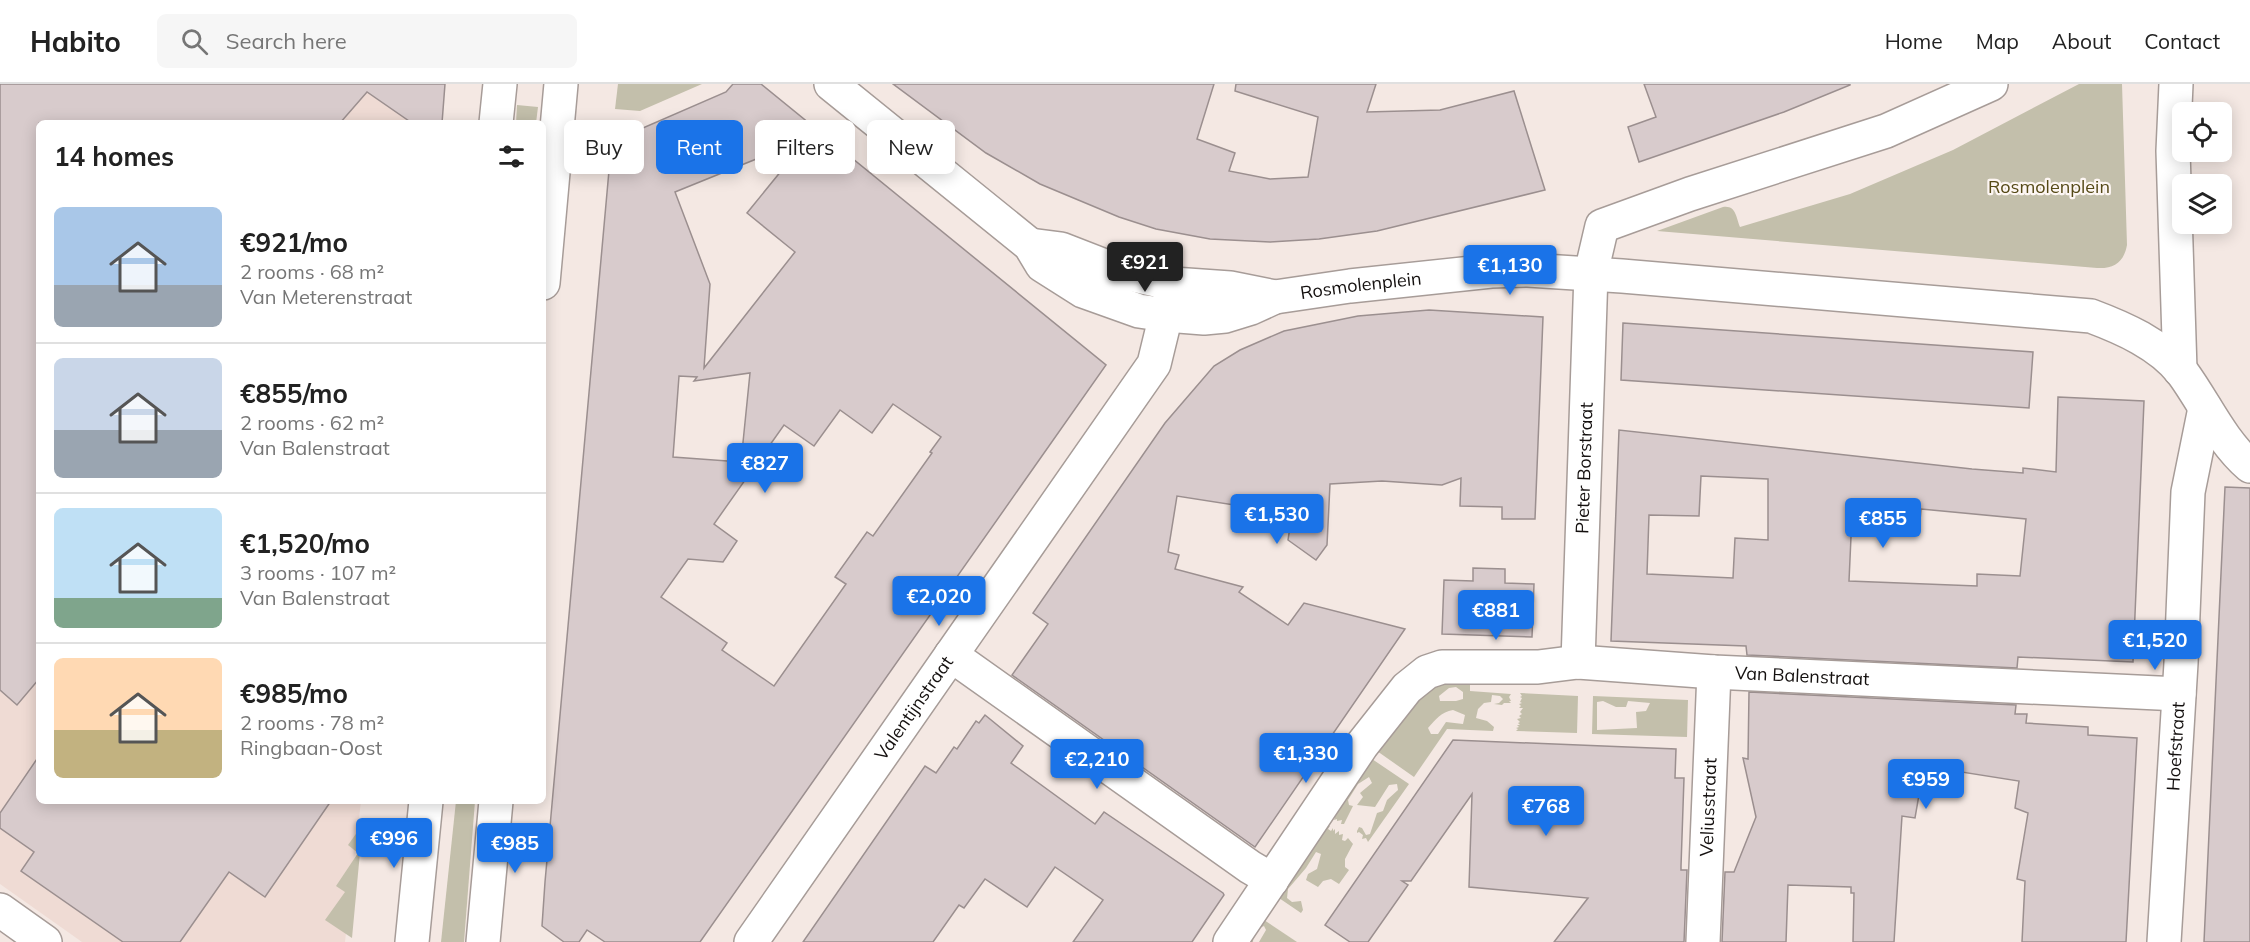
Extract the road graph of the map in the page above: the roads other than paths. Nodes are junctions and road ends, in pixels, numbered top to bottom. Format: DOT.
graph roads {
  1 [pos="500,84"];
  2 [pos="561,84"];
  3 [pos="831,84"];
  4 [pos="1991,84"];
  5 [pos="2176,84"];
  6 [pos="496,120"];
  7 [pos="1030,245"];
  8 [pos="546,250"];
  9 [pos="1591,273"];
  10 [pos="1173,284"];
  11 [pos="1275,297"];
  12 [pos="1166,315"];
  13 [pos="2180,370"];
  14 [pos="2205,408"];
  15 [pos="2250,466"];
  16 [pos="951,655"];
  17 [pos="1578,662"];
  18 [pos="1714,672"];
  19 [pos="2179,694"];
  20 [pos="426,804"];
  21 [pos="496,804"];
  22 [pos="1272,880"];
  23 [pos="0,910"];
  24 [pos="45,942"];
  25 [pos="412,942"];
  26 [pos="483,942"];
  27 [pos="751,942"];
  28 [pos="1230,942"];
  29 [pos="1703,942"];
  30 [pos="2164,942"];
  1 -- 6 [label="street"];
  2 -- 8 [label="street"];
  3 -- 7 [label="street, Rosmolenplein"];
  4 -- 9 [label="street"];
  5 -- 13 [label="street"];
  7 -- 10 [label="street, Rosmolenplein"];
  7 -- 12 [label="street, Rosmolenplein"];
  9 -- 11 [label="street, Rosmolenplein"];
  9 -- 13 [label="street, Rosmolenplein"];
  9 -- 17 [label="street, Pieter Borstraat"];
  10 -- 11 [label="street, Rosmolenplein"];
  10 -- 12 [label="street, Valentijnstraat"];
  11 -- 12 [label="street, Rosmolenplein"];
  12 -- 16 [label="street, Valentijnstraat"];
  13 -- 14 [label="street, Rosmolenplein"];
  14 -- 15 [label="street, Rosmolenplein"];
  14 -- 19 [label="street, Hoefstraat"];
  16 -- 22 [label="street"];
  16 -- 27 [label="street, Valentijnstraat"];
  17 -- 18 [label="street, Van Balenstraat"];
  17 -- 22 [label="street, Van Balenstraat"];
  18 -- 19 [label="street, Van Balenstraat"];
  18 -- 29 [label="street, Veliusstraat"];
  19 -- 30 [label="street, Hoefstraat"];
  20 -- 25 [label="street"];
  21 -- 26 [label="street"];
  22 -- 28 [label="street"];
  23 -- 24 [label="street"];
}
